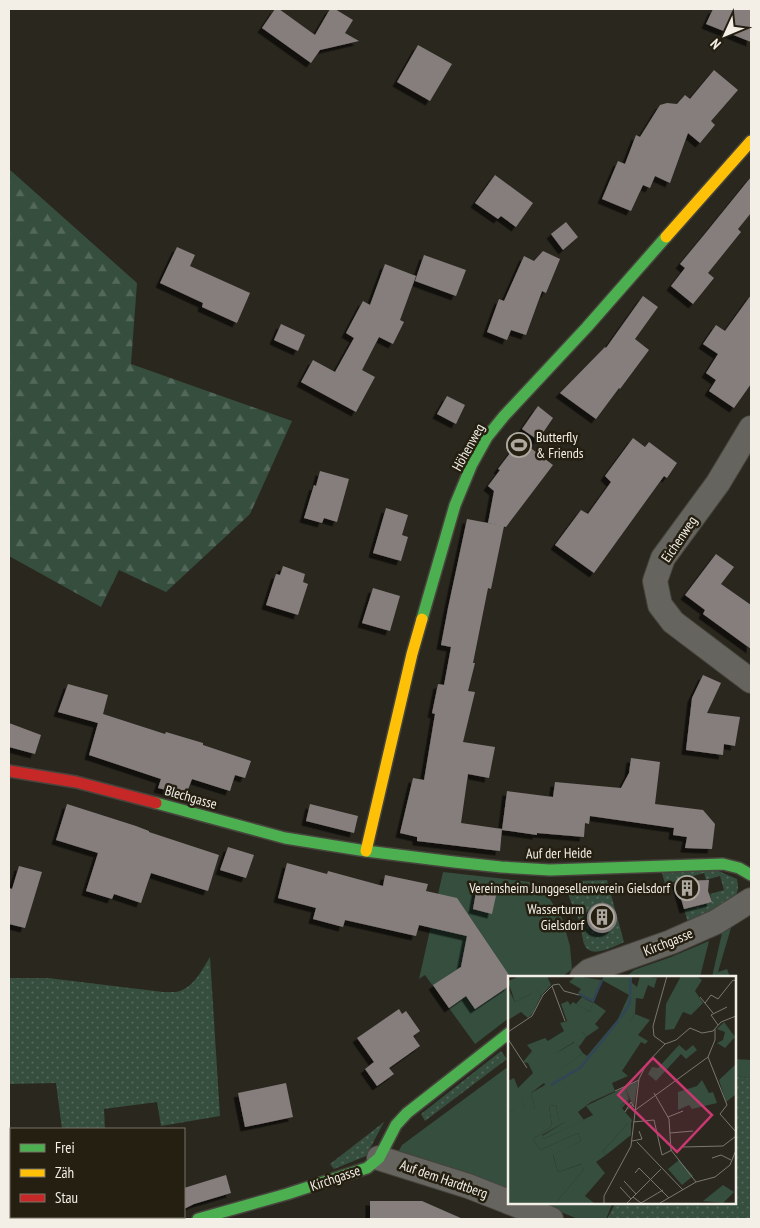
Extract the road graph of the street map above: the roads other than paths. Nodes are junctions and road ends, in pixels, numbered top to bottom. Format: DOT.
graph roads {
  1 [pos="751,141"];
  2 [pos="751,428"];
  3 [pos="751,681"];
  4 [pos="9,771"];
  5 [pos="366,851"];
  6 [pos="751,875"];
  7 [pos="751,900"];
  8 [pos="583,976"];
  9 [pos="508,1034"];
  10 [pos="379,1158"];
  11 [pos="508,1202"];
  12 [pos="511,1203"];
  13 [pos="198,1219"];
  14 [pos="551,1219"];
  1 -- 5 [label="street, Höhenweg"];
  2 -- 3 [label="street, Eichenweg"];
  4 -- 5 [label="street, Blechgasse"];
  5 -- 6 [label="street, Auf der Heide"];
  7 -- 8 [label="street, Kirchgasse"];
  9 -- 10 [label="street"];
  10 -- 11 [label="street, Auf dem Hardtberg"];
  10 -- 13 [label="street, Kirchgasse"];
  12 -- 14 [label="street, Auf dem Hardtberg"];
}
